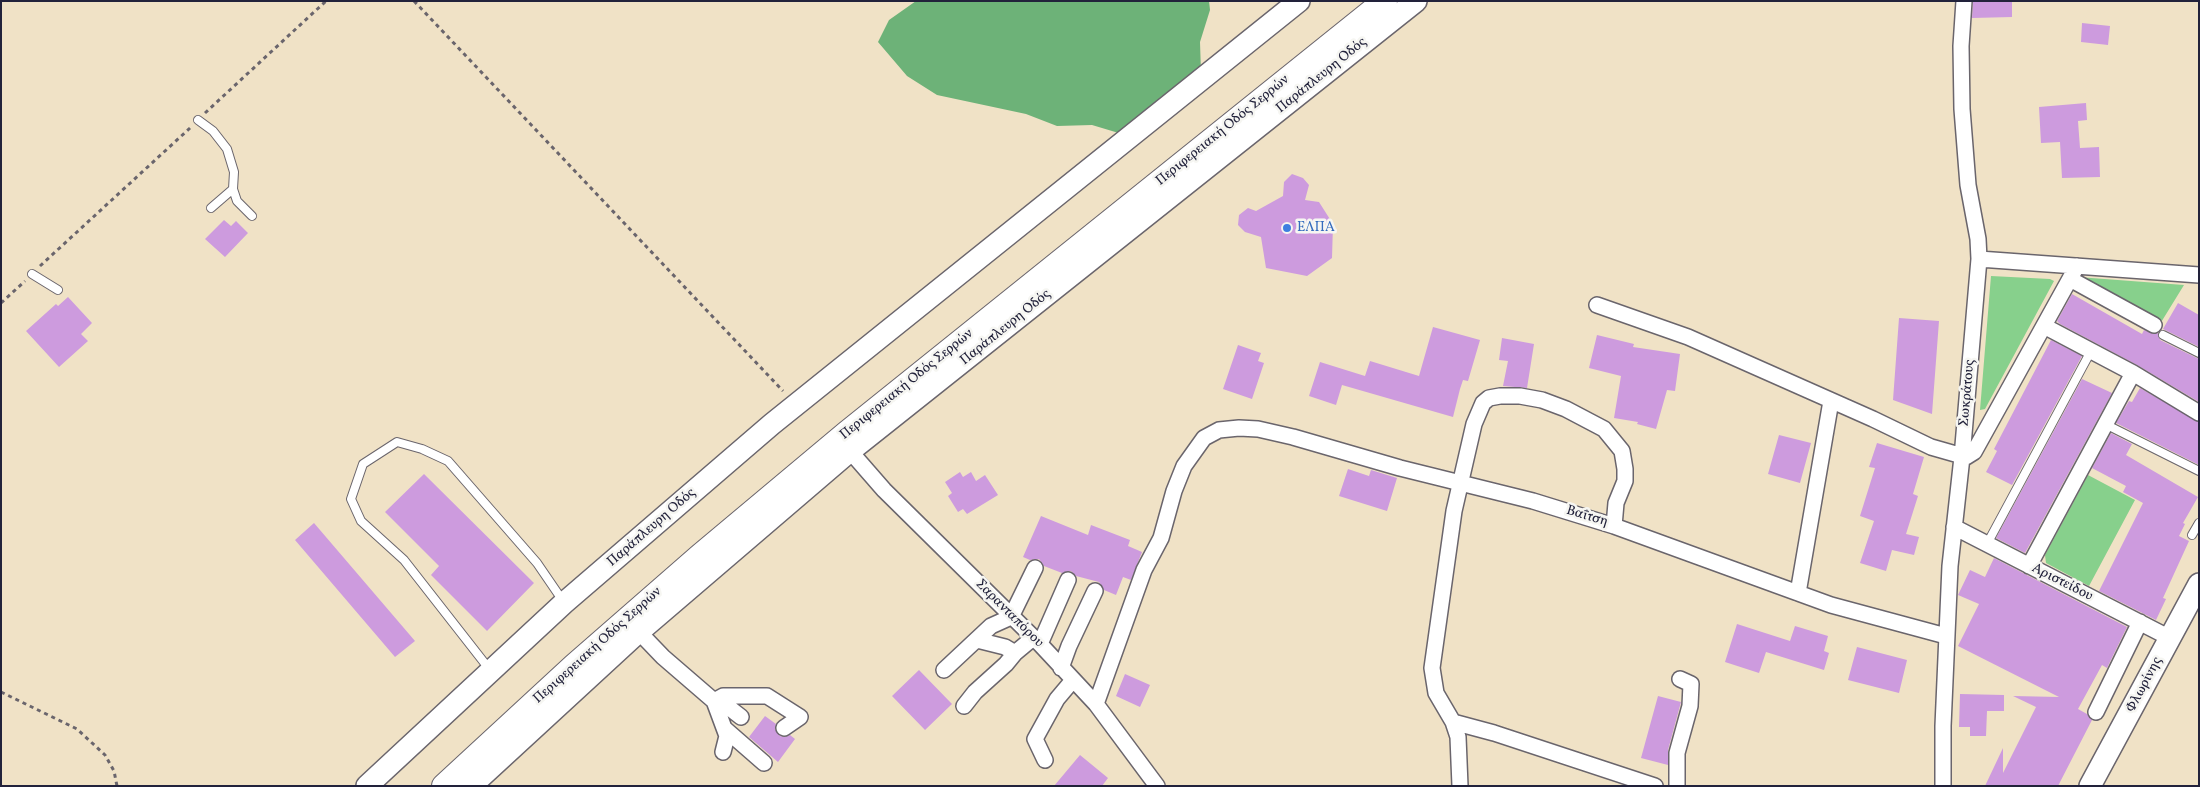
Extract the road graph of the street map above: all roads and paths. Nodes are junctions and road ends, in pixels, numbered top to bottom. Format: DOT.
graph roads {
  1 [pos="326,1"];
  2 [pos="414,1"];
  3 [pos="1299,1"];
  4 [pos="1385,1"];
  5 [pos="1416,1"];
  6 [pos="1964,1"];
  7 [pos="198,120"];
  8 [pos="233,189"];
  9 [pos="211,208"];
  10 [pos="252,216"];
  11 [pos="1979,259"];
  12 [pos="2074,272"];
  13 [pos="32,274"];
  14 [pos="2199,275"];
  15 [pos="58,290"];
  16 [pos="1,303"];
  17 [pos="1597,305"];
  18 [pos="2044,326"];
  19 [pos="2158,330"];
  20 [pos="2091,351"];
  21 [pos="2199,354"];
  22 [pos="2133,373"];
  23 [pos="1831,401"];
  24 [pos="796,405"];
  25 [pos="2199,413"];
  26 [pos="2106,424"];
  27 [pos="850,452"];
  28 [pos="1962,457"];
  29 [pos="2199,471"];
  30 [pos="1460,482"];
  31 [pos="2199,523"];
  32 [pos="1614,526"];
  33 [pos="1954,528"];
  34 [pos="2192,535"];
  35 [pos="1987,544"];
  36 [pos="2029,566"];
  37 [pos="1035,568"];
  38 [pos="1068,580"];
  39 [pos="2199,584"];
  40 [pos="1095,591"];
  41 [pos="1798,593"];
  42 [pos="564,602"];
  43 [pos="1012,617"];
  44 [pos="2140,622"];
  45 [pos="639,632"];
  46 [pos="1946,636"];
  47 [pos="2170,638"];
  48 [pos="977,640"];
  49 [pos="1036,641"];
  50 [pos="1015,653"];
  51 [pos="1061,668"];
  52 [pos="490,670"];
  53 [pos="944,670"];
  54 [pos="1680,679"];
  55 [pos="1073,680"];
  56 [pos="1,692"];
  57 [pos="716,700"];
  58 [pos="1096,704"];
  59 [pos="964,706"];
  60 [pos="2096,712"];
  61 [pos="741,717"];
  62 [pos="1453,722"];
  63 [pos="784,728"];
  64 [pos="725,729"];
  65 [pos="723,752"];
  66 [pos="1045,760"];
  67 [pos="764,763"];
  68 [pos="117,786"];
  69 [pos="367,786"];
  70 [pos="444,786"];
  71 [pos="471,786"];
  72 [pos="1157,786"];
  73 [pos="1460,786"];
  74 [pos="1655,786"];
  75 [pos="1677,786"];
  76 [pos="1944,786"];
  77 [pos="2090,786"];
  1 -- 7 [label="path"];
  2 -- 24 [label="path"];
  3 -- 24 [label="street, Παράπλευρη Οδός"];
  4 -- 70 [label="main road, Περιφερειακή Οδός Σερρών"];
  5 -- 27 [label="street, Παράπλευρη Οδός"];
  6 -- 11 [label="street, Σωκράτους"];
  7 -- 8 [label="lane"];
  7 -- 13 [label="path"];
  8 -- 9 [label="lane"];
  8 -- 10 [label="lane"];
  11 -- 12 [label="street"];
  11 -- 28 [label="street, Σωκράτους"];
  12 -- 14 [label="street"];
  12 -- 18 [label="street"];
  12 -- 19 [label="street"];
  13 -- 15 [label="lane"];
  13 -- 16 [label="path"];
  17 -- 23 [label="street"];
  18 -- 20 [label="street"];
  18 -- 28 [label="street"];
  19 -- 21 [label="lane"];
  20 -- 22 [label="street"];
  20 -- 35 [label="lane"];
  22 -- 25 [label="street"];
  22 -- 26 [label="street"];
  23 -- 28 [label="street"];
  23 -- 41 [label="street"];
  24 -- 42 [label="street, Παράπλευρη Οδός"];
  26 -- 29 [label="lane"];
  26 -- 36 [label="street"];
  27 -- 43 [label="street, Σαρανταπόρου"];
  27 -- 45 [label="street, Παράπλευρη Οδός"];
  28 -- 33 [label="street, Σωκράτους"];
  30 -- 32 [label="street, Βαΐτση"];
  30 -- 32 [label="street"];
  30 -- 58 [label="street, Βαΐτση"];
  30 -- 62 [label="street"];
  31 -- 34 [label="lane"];
  32 -- 41 [label="street, Βαΐτση"];
  33 -- 35 [label="street, Αριστείδου"];
  33 -- 46 [label="street, Σωκράτους"];
  35 -- 36 [label="street, Αριστείδου"];
  36 -- 44 [label="street, Αριστείδου"];
  37 -- 43 [label="street"];
  38 -- 49 [label="street"];
  39 -- 47 [label="street, Φλωρίνης"];
  40 -- 51 [label="street"];
  41 -- 46 [label="street, Βαΐτση"];
  42 -- 52 [label="street, Παράπλευρη Οδός"];
  42 -- 52 [label="lane"];
  43 -- 48 [label="street"];
  43 -- 49 [label="street, Σαρανταπόρου"];
  44 -- 47 [label="street, Αριστείδου"];
  44 -- 60 [label="street"];
  45 -- 57 [label="street"];
  45 -- 71 [label="street, Παράπλευρη Οδός"];
  46 -- 76 [label="street, Σωκράτους"];
  47 -- 77 [label="street, Φλωρίνης"];
  48 -- 50 [label="street"];
  48 -- 53 [label="street"];
  49 -- 50 [label="street"];
  49 -- 51 [label="street, Σαρανταπόρου"];
  50 -- 59 [label="street"];
  51 -- 55 [label="street, Σαρανταπόρου"];
  52 -- 69 [label="street, Παράπλευρη Οδός"];
  54 -- 75 [label="street"];
  55 -- 58 [label="street, Σαρανταπόρου"];
  55 -- 66 [label="street"];
  56 -- 68 [label="path"];
  57 -- 61 [label="street"];
  57 -- 63 [label="street"];
  57 -- 64 [label="street"];
  58 -- 72 [label="street, Σαρανταπόρου"];
  62 -- 73 [label="street"];
  62 -- 74 [label="street"];
  64 -- 65 [label="street"];
  64 -- 67 [label="street"];
}
